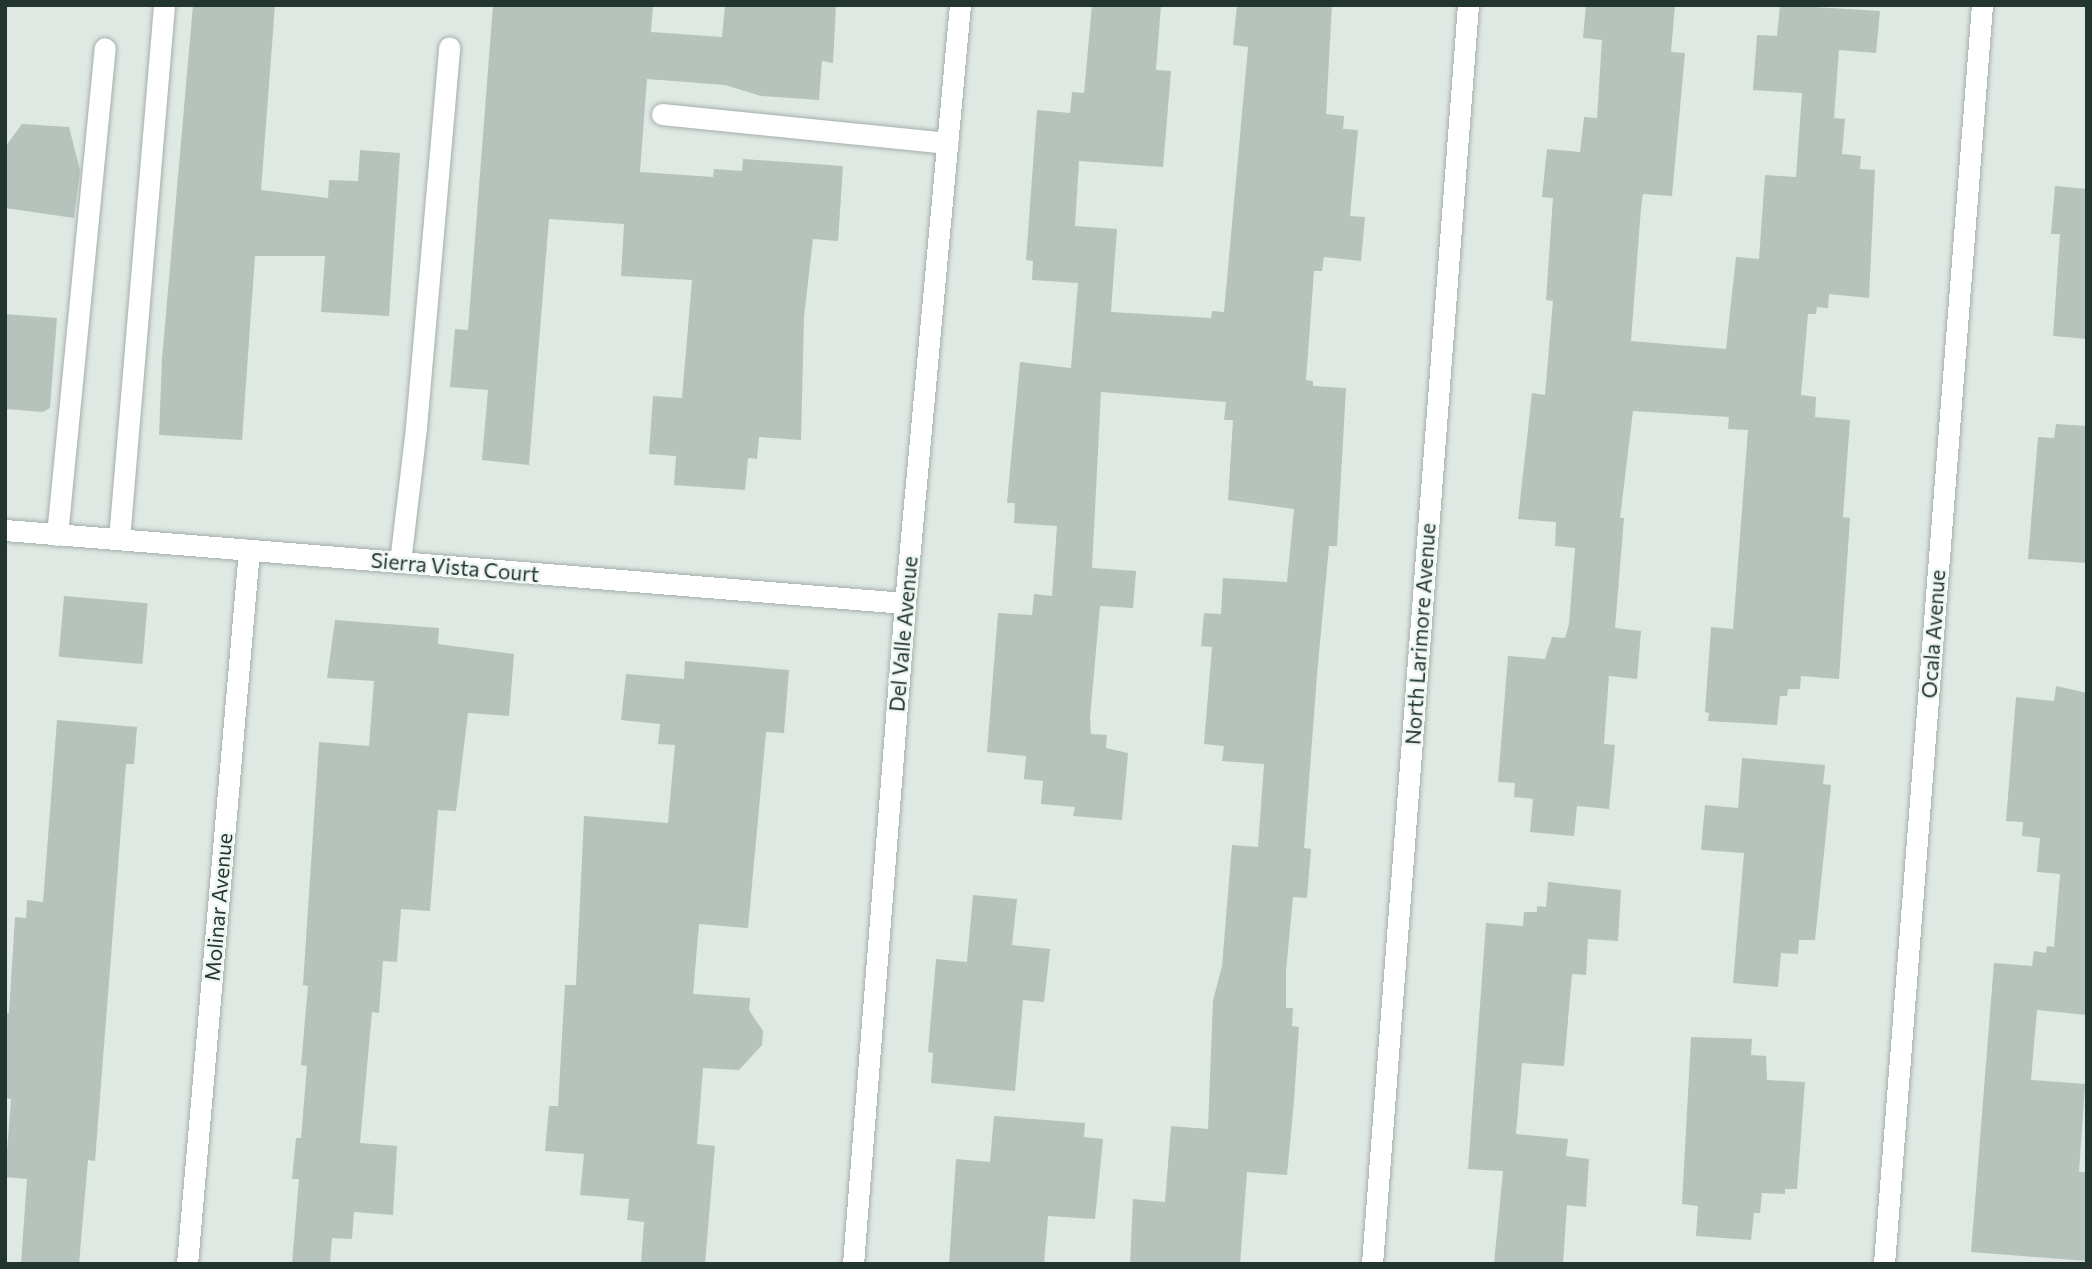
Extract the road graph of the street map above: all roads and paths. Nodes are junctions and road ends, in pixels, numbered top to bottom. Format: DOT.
graph roads {
  1 [pos="164,5"];
  2 [pos="960,5"];
  3 [pos="1468,5"];
  4 [pos="1982,5"];
  5 [pos="449,47"];
  6 [pos="105,48"];
  7 [pos="662,114"];
  8 [pos="948,143"];
  9 [pos="5,530"];
  10 [pos="57,535"];
  11 [pos="119,539"];
  12 [pos="249,550"];
  13 [pos="400,562"];
  14 [pos="905,603"];
  15 [pos="187,1264"];
  16 [pos="853,1264"];
  17 [pos="1372,1264"];
  18 [pos="1884,1264"];
  1 -- 11 [label="street"];
  2 -- 8 [label="street, Del Valle Avenue"];
  3 -- 17 [label="street, North Larimore Avenue"];
  4 -- 18 [label="street, Ocala Avenue"];
  5 -- 13 [label="street"];
  6 -- 10 [label="street"];
  7 -- 8 [label="street"];
  8 -- 14 [label="street, Del Valle Avenue"];
  9 -- 10 [label="street, Sierra Vista Court"];
  10 -- 11 [label="street, Sierra Vista Court"];
  11 -- 12 [label="street, Sierra Vista Court"];
  12 -- 13 [label="street, Sierra Vista Court"];
  12 -- 15 [label="street, Molinar Avenue"];
  13 -- 14 [label="street, Sierra Vista Court"];
  14 -- 16 [label="street, Del Valle Avenue"];
}
